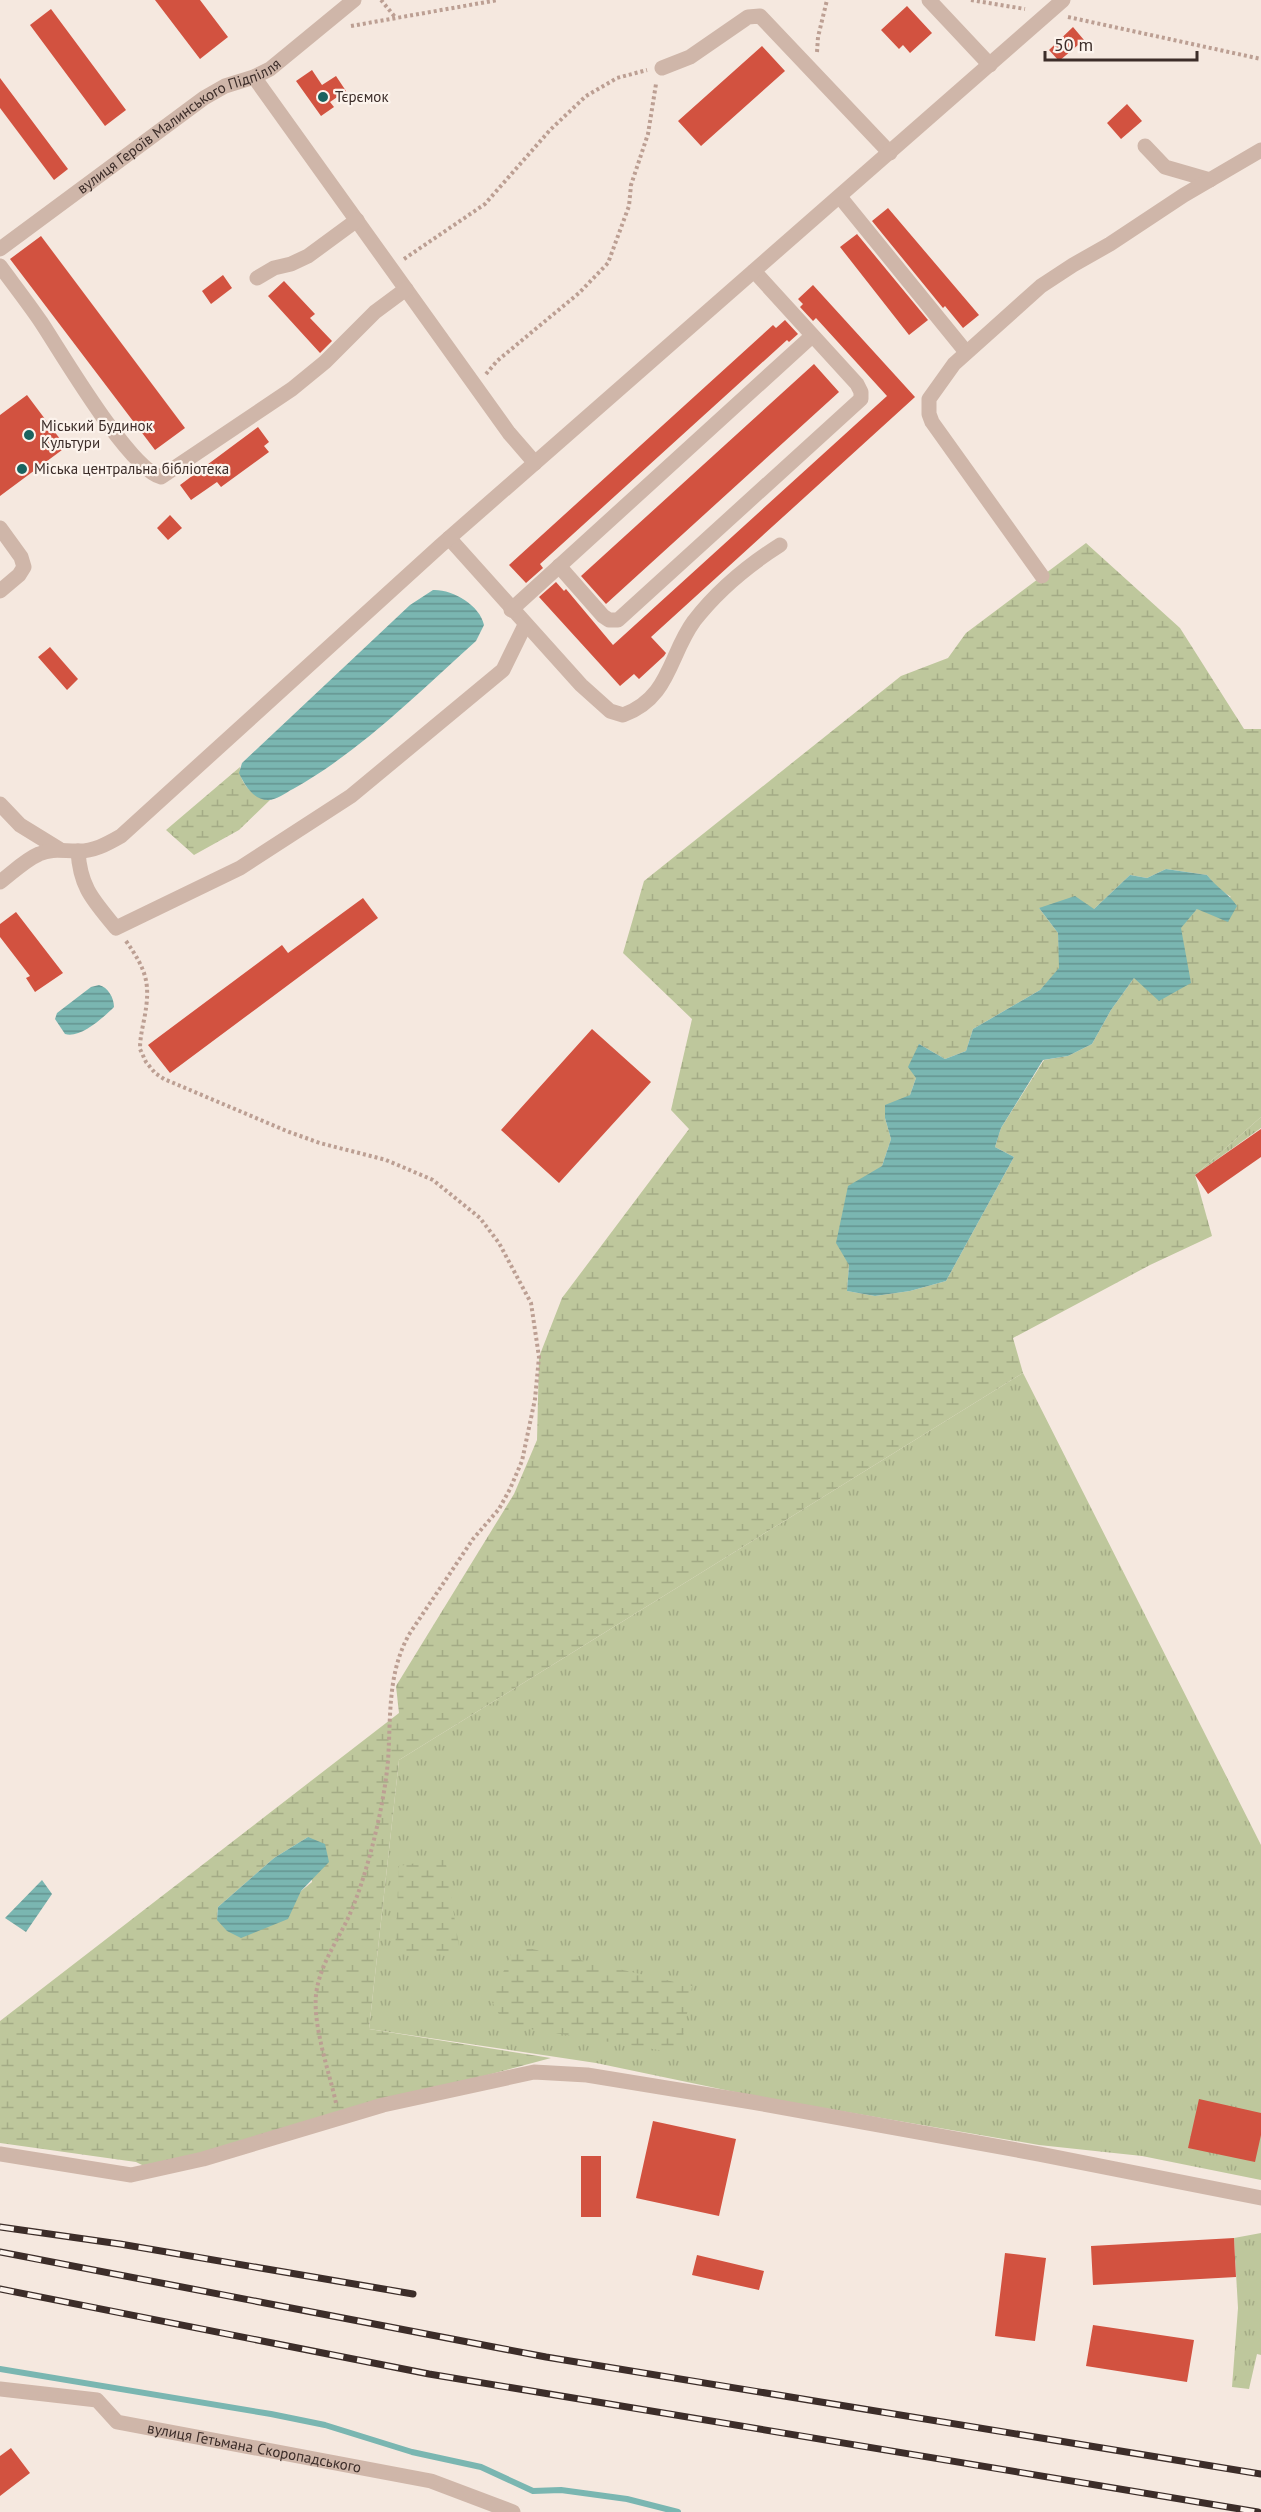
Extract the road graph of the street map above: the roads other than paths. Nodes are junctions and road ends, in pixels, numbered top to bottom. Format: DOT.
graph roads {
  1 [pos="354,0"];
  2 [pos="929,0"];
  3 [pos="1063,0"];
  4 [pos="990,64"];
  5 [pos="662,68"];
  6 [pos="254,77"];
  7 [pos="1145,146"];
  8 [pos="1261,150"];
  9 [pos="890,153"];
  10 [pos="1210,180"];
  11 [pos="840,197"];
  12 [pos="357,220"];
  13 [pos="0,249"];
  14 [pos="0,266"];
  15 [pos="754,271"];
  16 [pos="257,278"];
  17 [pos="406,289"];
  18 [pos="812,336"];
  19 [pos="966,352"];
  20 [pos="535,463"];
  21 [pos="0,528"];
  22 [pos="449,538"];
  23 [pos="780,545"];
  24 [pos="559,566"];
  25 [pos="1042,576"];
  26 [pos="0,591"];
  27 [pos="511,610"];
  28 [pos="525,625"];
  29 [pos="0,804"];
  30 [pos="59,849"];
  31 [pos="78,851"];
  32 [pos="0,882"];
  33 [pos="0,2154"];
  34 [pos="1254,2197"];
  35 [pos="0,2389"];
  36 [pos="513,2512"];
  1 -- 6 [label="street, вулиця Героїв Малинського Підпілля"];
  2 -- 4 [label="street"];
  3 -- 4 [label="street"];
  4 -- 9 [label="street"];
  5 -- 9 [label="street"];
  6 -- 12 [label="street"];
  6 -- 13 [label="street, вулиця Героїв Малинського Підпілля"];
  7 -- 10 [label="street"];
  8 -- 10 [label="street"];
  9 -- 11 [label="street"];
  10 -- 19 [label="street"];
  11 -- 15 [label="street"];
  11 -- 19 [label="street"];
  12 -- 16 [label="street"];
  12 -- 17 [label="street"];
  14 -- 17 [label="street"];
  15 -- 18 [label="street"];
  15 -- 20 [label="street"];
  17 -- 20 [label="street"];
  18 -- 24 [label="street"];
  18 -- 24 [label="street"];
  19 -- 25 [label="street"];
  20 -- 22 [label="street"];
  21 -- 26 [label="street"];
  22 -- 27 [label="street"];
  22 -- 31 [label="street"];
  23 -- 28 [label="street"];
  24 -- 27 [label="street"];
  27 -- 28 [label="street"];
  28 -- 31 [label="street"];
  29 -- 30 [label="street"];
  30 -- 31 [label="street"];
  30 -- 32 [label="street"];
  33 -- 34 [label="street"];
  35 -- 36 [label="street, вулиця Гетьмана Скоропадського"];
}
